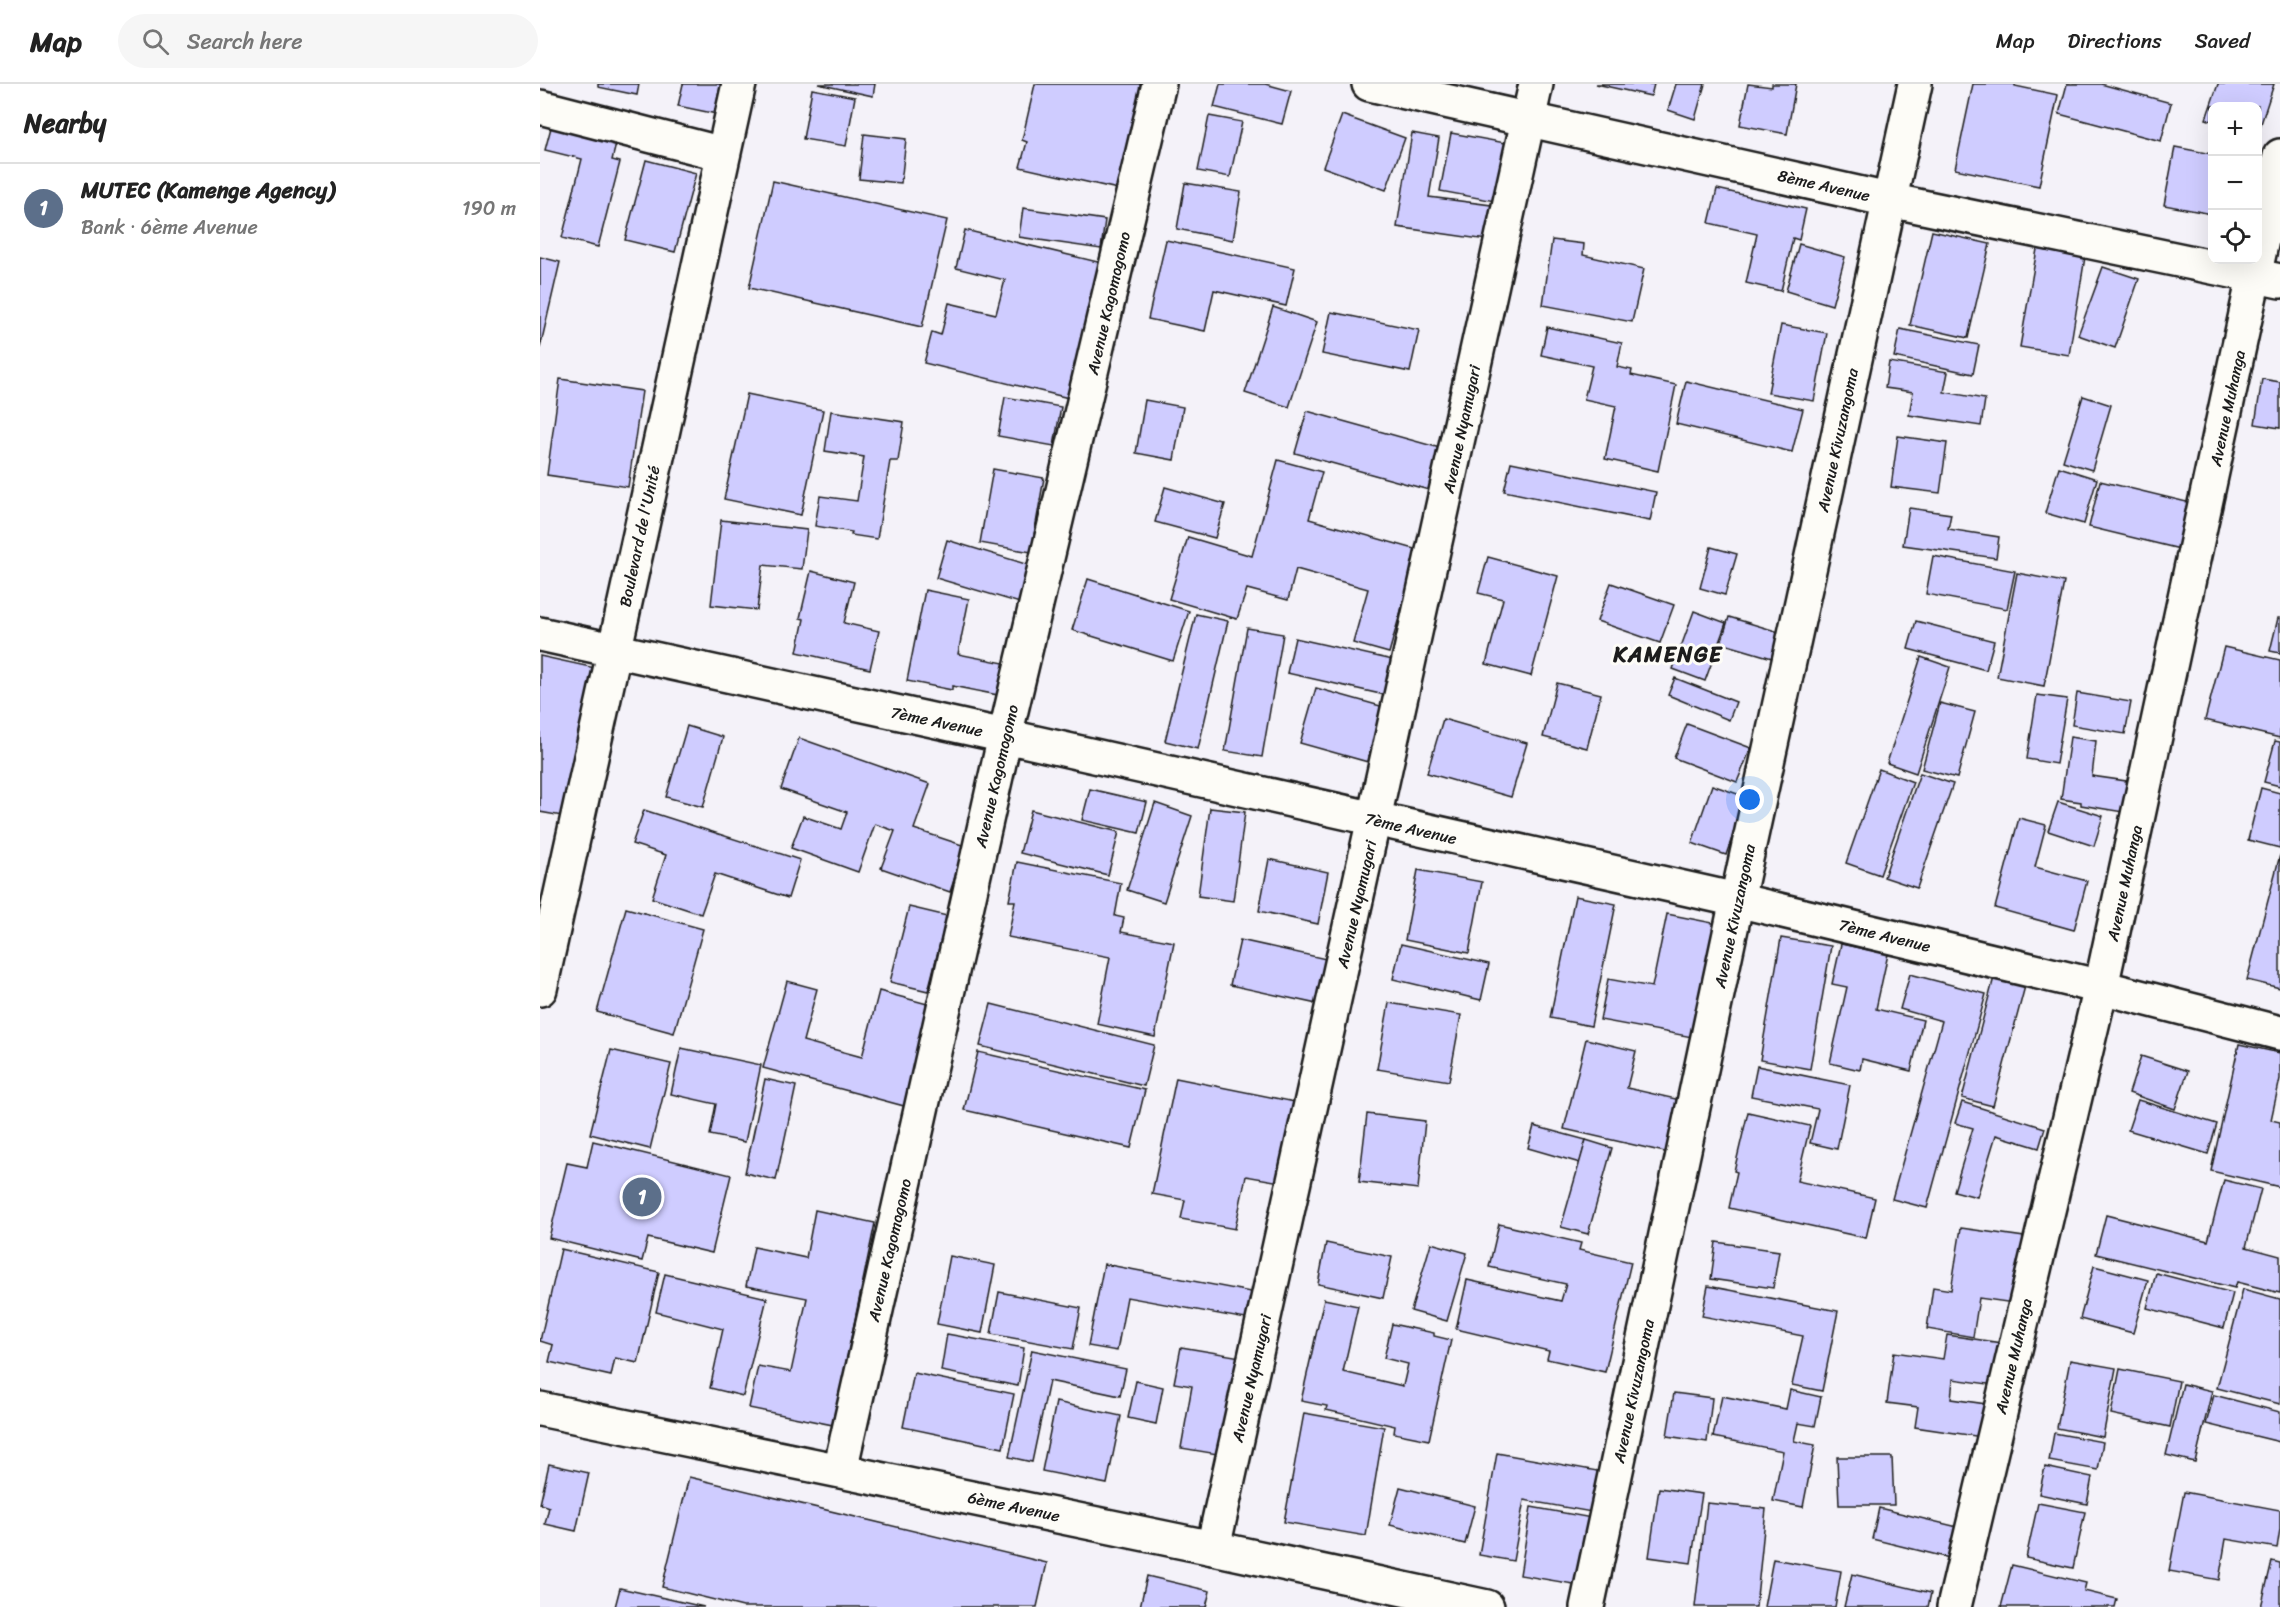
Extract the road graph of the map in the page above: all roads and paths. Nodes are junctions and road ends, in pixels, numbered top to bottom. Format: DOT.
graph roads {
  1 [pos="739,84"];
  2 [pos="1159,84"];
  3 [pos="1369,84"];
  4 [pos="1536,84"];
  5 [pos="1915,84"];
  6 [pos="540,107"];
  7 [pos="1528,119"];
  8 [pos="723,154"];
  9 [pos="2280,156"];
  10 [pos="1889,200"];
  11 [pos="2268,279"];
  12 [pos="540,634"];
  13 [pos="614,651"];
  14 [pos="1005,736"];
  15 [pos="1375,820"];
  16 [pos="1737,900"];
  17 [pos="2101,987"];
  18 [pos="540,989"];
  19 [pos="2280,1033"];
  20 [pos="540,1409"];
  21 [pos="840,1470"];
  22 [pos="1213,1548"];
  23 [pos="1487,1607"];
  24 [pos="1587,1607"];
  25 [pos="1954,1607"];
  1 -- 8 [label="street, Boulevard de l'Unité"];
  2 -- 14 [label="street, Avenue Kagomogomo"];
  3 -- 7 [label="street, 8ème Avenue"];
  4 -- 7 [label="street, Avenue Nyamugari"];
  5 -- 10 [label="street, Avenue Kivuzangoma"];
  6 -- 8 [label="street"];
  7 -- 10 [label="street, 8ème Avenue"];
  7 -- 15 [label="street, Avenue Nyamugari"];
  8 -- 13 [label="street, Boulevard de l'Unité"];
  9 -- 11 [label="street, Avenue Muhanga"];
  10 -- 11 [label="street, 8ème Avenue"];
  10 -- 16 [label="street, Avenue Kivuzangoma"];
  11 -- 17 [label="street, Avenue Muhanga"];
  12 -- 13 [label="street, 7ème Avenue"];
  13 -- 14 [label="street, 7ème Avenue"];
  13 -- 18 [label="street, Boulevard de l'Unité"];
  14 -- 15 [label="street, 7ème Avenue"];
  14 -- 21 [label="street, Avenue Kagomogomo"];
  15 -- 16 [label="street, 7ème Avenue"];
  15 -- 22 [label="street, Avenue Nyamugari"];
  16 -- 17 [label="street, 7ème Avenue"];
  16 -- 24 [label="street, Avenue Kivuzangoma"];
  17 -- 19 [label="street, 7ème Avenue"];
  17 -- 25 [label="street, Avenue Muhanga"];
  20 -- 21 [label="street, 6ème Avenue"];
  21 -- 22 [label="street, 6ème Avenue"];
  22 -- 23 [label="street, 6ème Avenue"];
}
